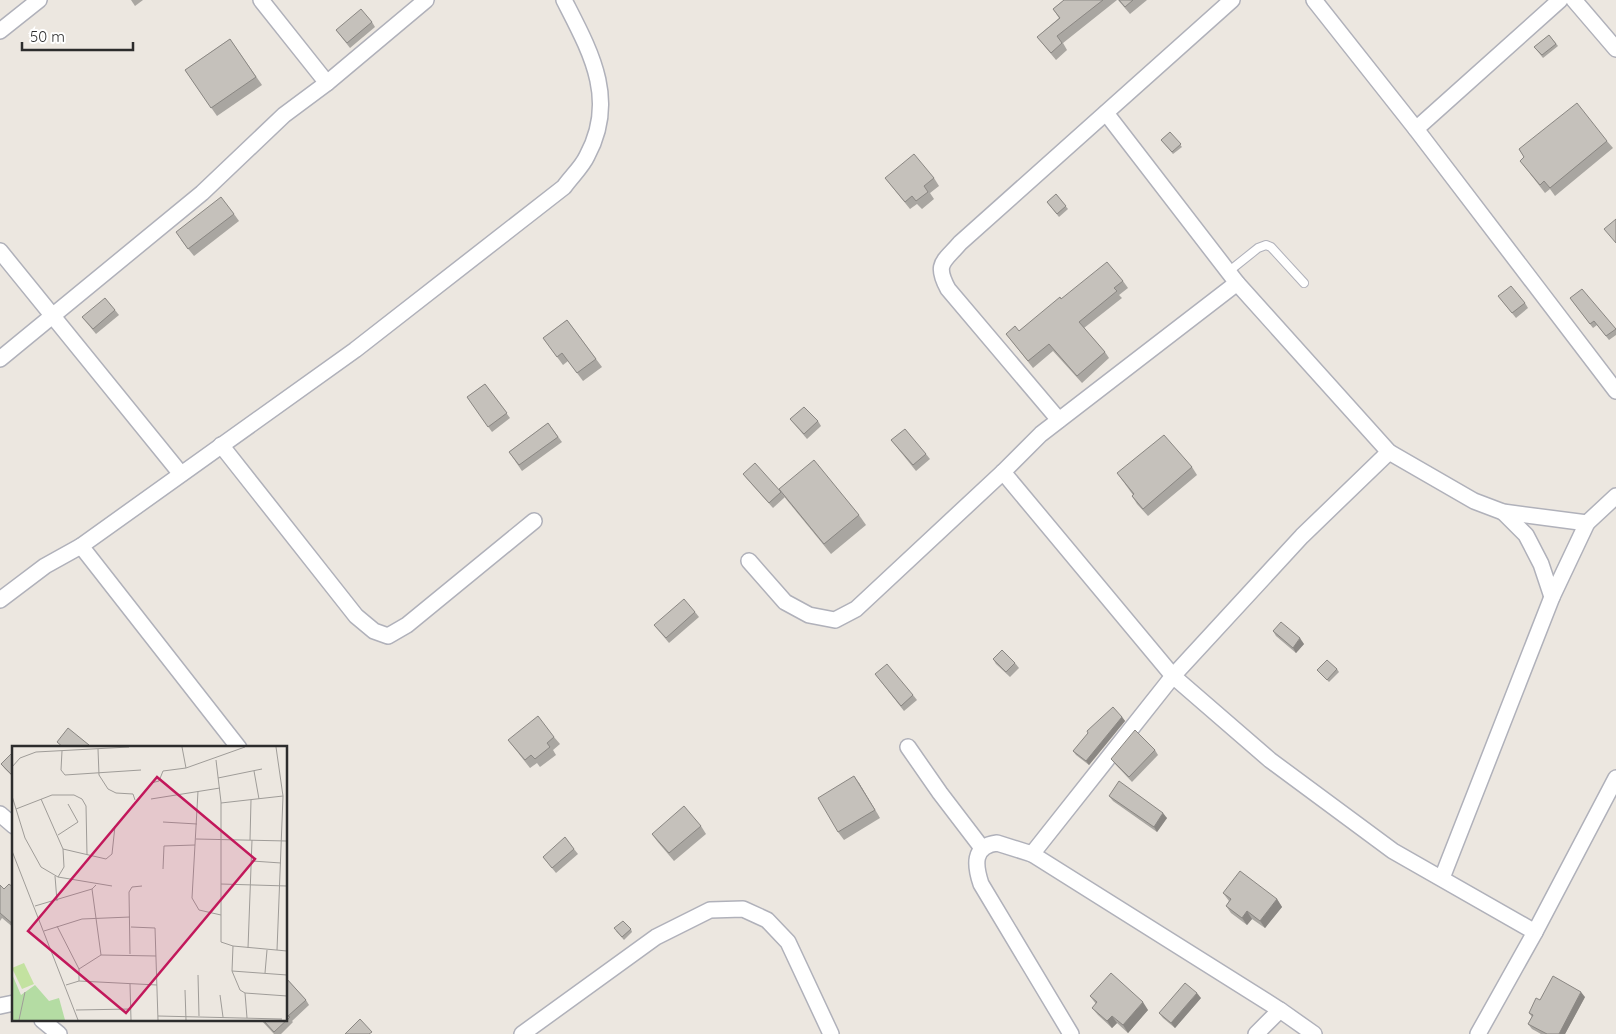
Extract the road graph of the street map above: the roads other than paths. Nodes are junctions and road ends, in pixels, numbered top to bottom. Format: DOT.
graph roads {
  1 [pos="261,0"];
  2 [pos="426,0"];
  3 [pos="564,0"];
  4 [pos="1232,0"];
  5 [pos="1314,0"];
  6 [pos="1560,0"];
  7 [pos="1574,0"];
  8 [pos="30,3"];
  9 [pos="0,31"];
  10 [pos="1616,49"];
  11 [pos="327,83"];
  12 [pos="1106,113"];
  13 [pos="1416,129"];
  14 [pos="0,251"];
  15 [pos="1232,277"];
  16 [pos="1304,284"];
  17 [pos="52,316"];
  18 [pos="0,360"];
  19 [pos="1616,391"];
  20 [pos="1059,420"];
  21 [pos="221,445"];
  22 [pos="1389,452"];
  23 [pos="1003,472"];
  24 [pos="181,474"];
  25 [pos="1616,496"];
  26 [pos="1504,512"];
  27 [pos="534,521"];
  28 [pos="1587,523"];
  29 [pos="81,546"];
  30 [pos="750,561"];
  31 [pos="1552,596"];
  32 [pos="0,600"];
  33 [pos="1172,676"];
  34 [pos="237,746"];
  35 [pos="908,747"];
  36 [pos="1616,778"];
  37 [pos="0,814"];
  38 [pos="12,824"];
  39 [pos="982,848"];
  40 [pos="1032,854"];
  41 [pos="1442,878"];
  42 [pos="1535,932"];
  43 [pos="1280,1010"];
  44 [pos="44,1022"];
  45 [pos="59,1034"];
  46 [pos="522,1034"];
  47 [pos="831,1034"];
  48 [pos="1071,1034"];
  49 [pos="1256,1034"];
  50 [pos="1314,1034"];
  51 [pos="1478,1034"];
  1 -- 11 [label="street"];
  2 -- 11 [label="street"];
  3 -- 21 [label="street"];
  4 -- 12 [label="street"];
  5 -- 13 [label="street"];
  6 -- 13 [label="street"];
  7 -- 10 [label="street"];
  8 -- 9 [label="street"];
  11 -- 17 [label="street"];
  12 -- 15 [label="street"];
  12 -- 20 [label="street"];
  13 -- 19 [label="street"];
  14 -- 17 [label="street"];
  15 -- 16 [label="lane"];
  15 -- 20 [label="street"];
  15 -- 22 [label="street"];
  17 -- 18 [label="street"];
  17 -- 24 [label="street"];
  20 -- 23 [label="street"];
  21 -- 24 [label="street"];
  21 -- 27 [label="street"];
  22 -- 26 [label="street"];
  22 -- 33 [label="street"];
  23 -- 30 [label="street"];
  23 -- 33 [label="street"];
  24 -- 29 [label="street"];
  25 -- 28 [label="street"];
  26 -- 28 [label="street"];
  26 -- 31 [label="street"];
  28 -- 31 [label="street"];
  29 -- 32 [label="street"];
  29 -- 34 [label="street"];
  31 -- 41 [label="street"];
  33 -- 40 [label="street"];
  33 -- 41 [label="street"];
  35 -- 39 [label="street"];
  36 -- 42 [label="street"];
  37 -- 38 [label="street"];
  39 -- 40 [label="street"];
  39 -- 48 [label="street"];
  40 -- 43 [label="street"];
  41 -- 42 [label="street"];
  42 -- 51 [label="street"];
  43 -- 49 [label="street"];
  43 -- 50 [label="street"];
  44 -- 45 [label="street"];
  46 -- 47 [label="street"];
}
